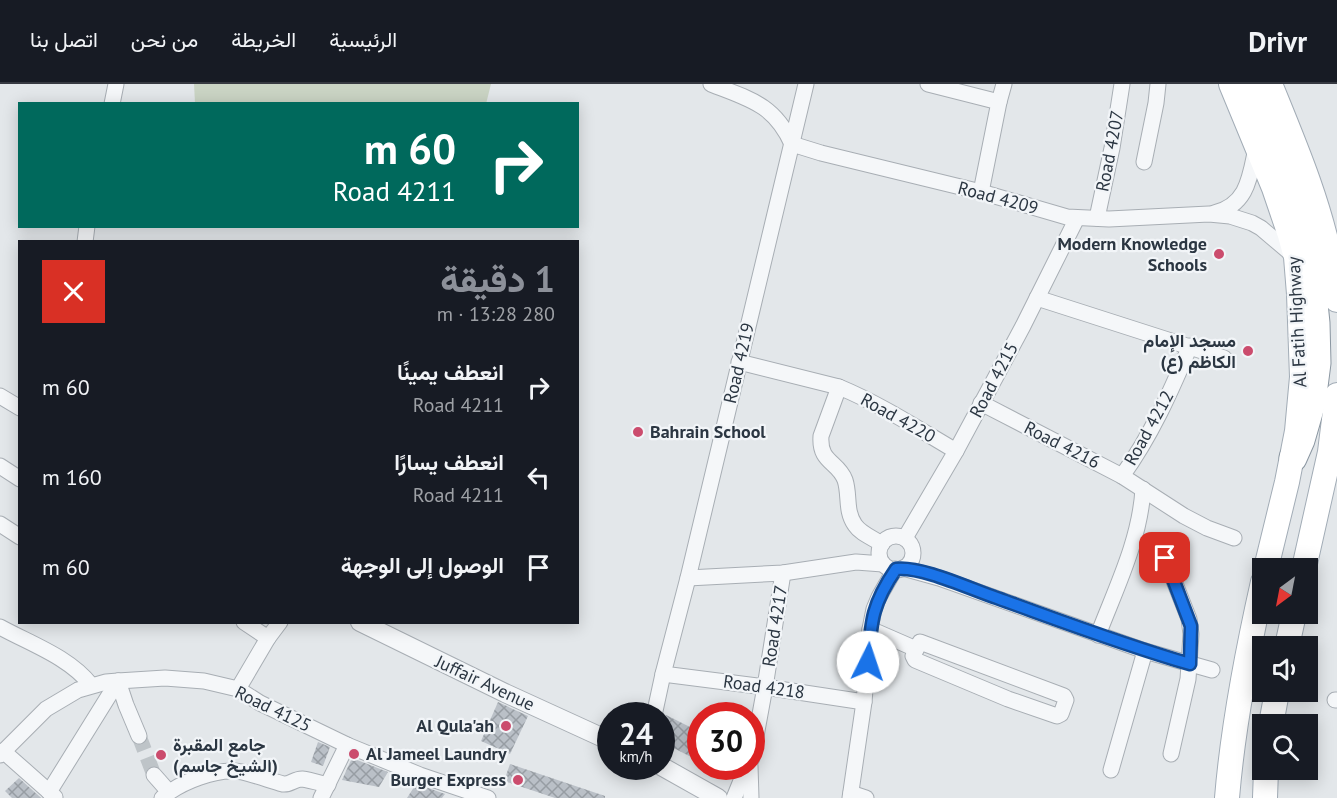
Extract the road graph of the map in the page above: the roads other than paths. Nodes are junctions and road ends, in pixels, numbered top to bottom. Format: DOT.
graph roads {
  1 [pos="117,84"];
  2 [pos="711,84"];
  3 [pos="806,84"];
  4 [pos="928,84"];
  5 [pos="1004,84"];
  6 [pos="1122,84"];
  7 [pos="1158,84"];
  8 [pos="1231,84"];
  9 [pos="1248,84"];
  10 [pos="1270,84"];
  11 [pos="112,102"];
  12 [pos="999,102"];
  13 [pos="792,144"];
  14 [pos="1256,145"];
  15 [pos="1144,162"];
  16 [pos="981,192"];
  17 [pos="1209,214"];
  18 [pos="1077,218"];
  19 [pos="1097,218"];
  20 [pos="1296,257"];
  21 [pos="1037,298"];
  22 [pos="1337,300"];
  23 [pos="1190,346"];
  24 [pos="1224,358"];
  25 [pos="739,362"];
  26 [pos="839,387"];
  27 [pos="1337,395"];
  28 [pos="0,396"];
  29 [pos="981,403"];
  30 [pos="18,407"];
  31 [pos="956,451"];
  32 [pos="1293,458"];
  33 [pos="0,466"];
  34 [pos="1337,467"];
  35 [pos="1122,476"];
  36 [pos="18,478"];
  37 [pos="1143,489"];
  38 [pos="1321,494"];
  39 [pos="0,524"];
  40 [pos="18,536"];
  41 [pos="905,538"];
  42 [pos="1234,538"];
  43 [pos="881,546"];
  44 [pos="913,553"];
  45 [pos="1165,558"];
  46 [pos="1268,558"];
  47 [pos="1306,558"];
  48 [pos="856,562"];
  49 [pos="894,567"];
  50 [pos="783,573"];
  51 [pos="688,578"];
  52 [pos="939,578"];
  53 [pos="247,624"];
  54 [pos="278,624"];
  55 [pos="364,624"];
  56 [pos="1254,624"];
  57 [pos="0,627"];
  58 [pos="870,628"];
  59 [pos="1098,635"];
  60 [pos="268,638"];
  61 [pos="916,649"];
  62 [pos="1145,651"];
  63 [pos="1190,664"];
  64 [pos="1212,670"];
  65 [pos="663,674"];
  66 [pos="118,681"];
  67 [pos="91,685"];
  68 [pos="765,687"];
  69 [pos="238,689"];
  70 [pos="657,702"];
  71 [pos="762,702"];
  72 [pos="864,702"];
  73 [pos="597,735"];
  74 [pos="139,736"];
  75 [pos="347,745"];
  76 [pos="2,753"];
  77 [pos="1171,754"];
  78 [pos="1111,770"];
  79 [pos="154,775"];
  80 [pos="675,777"];
  81 [pos="742,780"];
  82 [pos="750,780"];
  83 [pos="1266,780"];
  84 [pos="324,792"];
  85 [pos="696,793"];
  86 [pos="53,795"];
  87 [pos="166,795"];
  88 [pos="850,795"];
  89 [pos="488,798"];
  90 [pos="717,798"];
  91 [pos="734,798"];
  92 [pos="752,798"];
  93 [pos="866,798"];
  94 [pos="1227,798"];
  95 [pos="1266,798"];
  1 -- 11 [label="street"];
  2 -- 13 [label="street"];
  3 -- 13 [label="street, Road 4219"];
  4 -- 12 [label="street"];
  5 -- 12 [label="street"];
  6 -- 19 [label="street, Road 4207"];
  7 -- 15 [label="street"];
  8 -- 14 [label="main road, Al Fatih Highway"];
  9 -- 32 [label="highway"];
  10 -- 22 [label="main road, Al Fatih Highway"];
  12 -- 16 [label="street"];
  13 -- 16 [label="street, Road 4209"];
  13 -- 25 [label="street, Road 4219"];
  14 -- 17 [label="street, Road 4209"];
  14 -- 20 [label="main road, Al Fatih Highway"];
  16 -- 18 [label="street, Road 4209"];
  17 -- 19 [label="street, Road 4209"];
  17 -- 20 [label="street, Road 4209"];
  18 -- 19 [label="street, Road 4209"];
  18 -- 21 [label="street, Road 4215"];
  20 -- 32 [label="main road, Al Fatih Highway"];
  21 -- 23 [label="street"];
  21 -- 29 [label="street, Road 4215"];
  23 -- 24 [label="street"];
  23 -- 35 [label="street, Road 4212"];
  25 -- 26 [label="street, Road 4220"];
  25 -- 51 [label="street, Road 4219"];
  26 -- 31 [label="street, Road 4220"];
  26 -- 43 [label="street, Road 4220"];
  27 -- 38 [label="main road, Al Fatih Highway"];
  28 -- 30 [label="street"];
  29 -- 31 [label="street, Road 4215"];
  29 -- 35 [label="street, Road 4216"];
  31 -- 41 [label="street, Road 4215"];
  32 -- 46 [label="main road, Al Fatih Highway"];
  33 -- 36 [label="street"];
  34 -- 38 [label="main road"];
  35 -- 37 [label="street, Road 4216"];
  37 -- 42 [label="street, Road 4216"];
  37 -- 59 [label="street"];
  38 -- 47 [label="main road, Al Fatih Highway"];
  39 -- 40 [label="street"];
  41 -- 43 [label="street"];
  41 -- 44 [label="street"];
  43 -- 48 [label="street"];
  43 -- 49 [label="street"];
  44 -- 49 [label="street"];
  44 -- 52 [label="street"];
  45 -- 63 [label="street"];
  48 -- 49 [label="street"];
  48 -- 50 [label="street"];
  49 -- 52 [label="street"];
  49 -- 58 [label="street"];
  50 -- 51 [label="street"];
  50 -- 68 [label="street, Road 4217"];
  51 -- 65 [label="street, Road 4219"];
  52 -- 59 [label="street"];
  53 -- 60 [label="street"];
  54 -- 60 [label="street"];
  55 -- 73 [label="street, Juffair Avenue"];
  56 -- 94 [label="main road"];
  57 -- 67 [label="street"];
  58 -- 61 [label="street"];
  58 -- 72 [label="street"];
  59 -- 62 [label="street"];
  60 -- 69 [label="street"];
  61 -- 61 [label="street"];
  62 -- 63 [label="street"];
  62 -- 78 [label="street"];
  63 -- 64 [label="street"];
  63 -- 77 [label="street"];
  65 -- 68 [label="street, Road 4218"];
  65 -- 70 [label="street, Road 4219"];
  66 -- 67 [label="street, Road 4125"];
  66 -- 69 [label="street, Road 4125"];
  66 -- 74 [label="street"];
  66 -- 86 [label="street"];
  67 -- 76 [label="street, Road 4125"];
  68 -- 71 [label="street, Road 4217"];
  68 -- 72 [label="street, Road 4218"];
  69 -- 75 [label="street, Road 4125"];
  72 -- 88 [label="street"];
  75 -- 84 [label="street"];
  75 -- 89 [label="street, Road 4125"];
  76 -- 86 [label="street"];
  79 -- 87 [label="street"];
  80 -- 85 [label="street"];
  81 -- 91 [label="street"];
  82 -- 92 [label="street"];
  83 -- 95 [label="main road"];
  84 -- 87 [label="street"];
  85 -- 90 [label="street"];
  88 -- 93 [label="street"];
}
